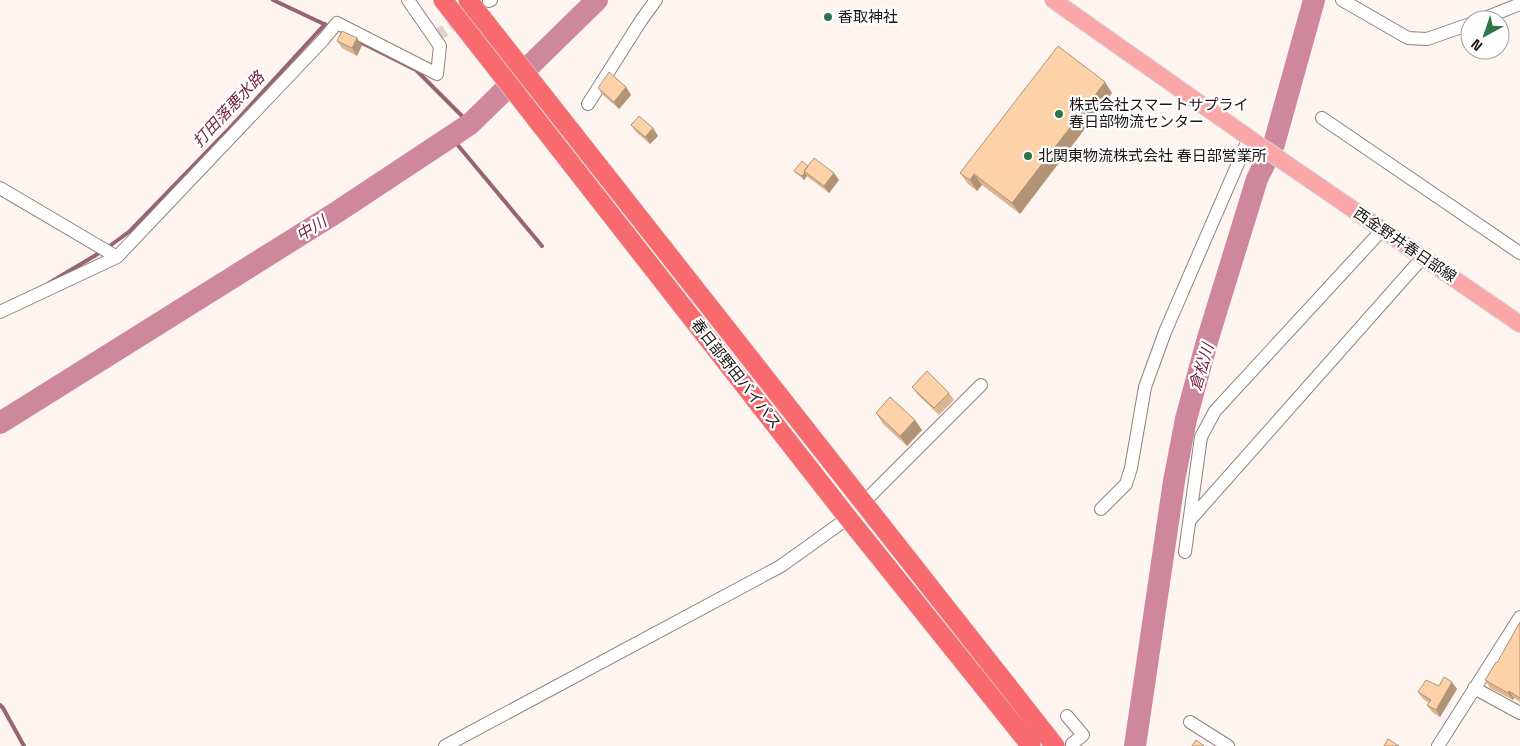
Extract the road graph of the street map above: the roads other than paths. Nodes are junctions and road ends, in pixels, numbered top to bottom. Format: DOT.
graph roads {
  1 [pos="408,0"];
  2 [pos="443,0"];
  3 [pos="468,0"];
  4 [pos="656,0"];
  5 [pos="1053,0"];
  6 [pos="1342,0"];
  7 [pos="1520,4"];
  8 [pos="1505,10"];
  9 [pos="1460,27"];
  10 [pos="588,104"];
  11 [pos="1322,118"];
  12 [pos="1256,142"];
  13 [pos="0,188"];
  14 [pos="1382,230"];
  15 [pos="1520,253"];
  16 [pos="117,257"];
  17 [pos="1423,257"];
  18 [pos="0,312"];
  19 [pos="1520,324"];
  20 [pos="981,385"];
  21 [pos="863,503"];
  22 [pos="1101,508"];
  23 [pos="848,518"];
  24 [pos="1190,520"];
  25 [pos="1185,552"];
  26 [pos="1520,617"];
  27 [pos="1474,688"];
  28 [pos="1520,713"];
  29 [pos="1067,716"];
  30 [pos="1190,722"];
  31 [pos="1064,745"];
  32 [pos="445,746"];
  33 [pos="1031,746"];
  34 [pos="1228,746"];
  35 [pos="1438,746"];
  1 -- 16 [label="street"];
  2 -- 23 [label="highway, 春日部野田バイパス"];
  3 -- 21 [label="highway, 春日部野田バイパス"];
  4 -- 10 [label="street"];
  5 -- 12 [label="main road"];
  6 -- 9 [label="street"];
  7 -- 8 [label="street"];
  11 -- 15 [label="street"];
  12 -- 14 [label="main road, 西金野井春日部線"];
  12 -- 22 [label="street"];
  13 -- 16 [label="street"];
  14 -- 17 [label="main road, 西金野井春日部線"];
  14 -- 24 [label="street"];
  16 -- 18 [label="street"];
  17 -- 19 [label="main road, 西金野井春日部線"];
  17 -- 24 [label="street"];
  20 -- 21 [label="street"];
  21 -- 31 [label="highway, 春日部野田バイパス"];
  23 -- 32 [label="street"];
  23 -- 33 [label="highway, 春日部野田バイパス"];
  24 -- 25 [label="street"];
  26 -- 27 [label="street"];
  27 -- 28 [label="street"];
  27 -- 35 [label="street"];
  29 -- 31 [label="street"];
  30 -- 34 [label="street"];
}
